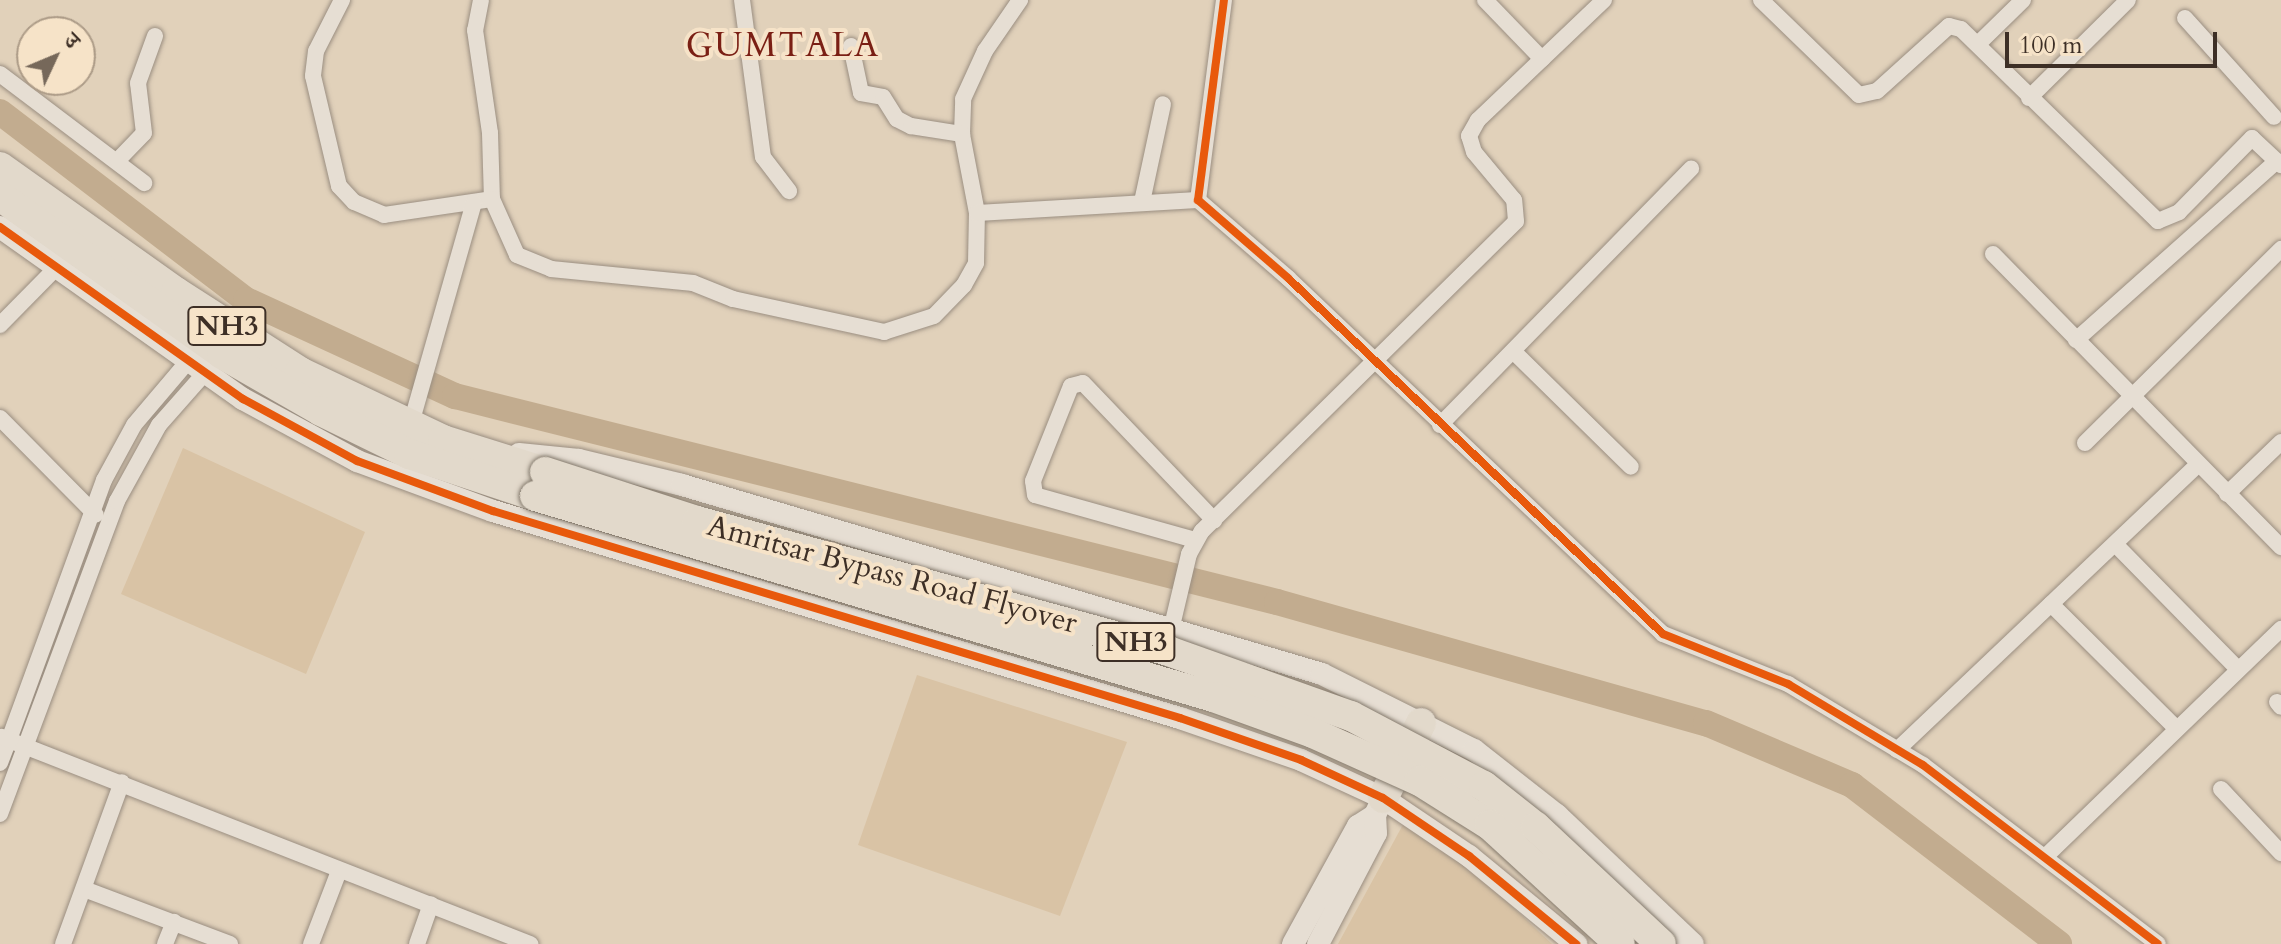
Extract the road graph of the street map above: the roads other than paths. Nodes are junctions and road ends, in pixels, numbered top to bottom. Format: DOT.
graph roads {
  1 [pos="342,0"];
  2 [pos="481,0"];
  3 [pos="742,0"];
  4 [pos="1020,0"];
  5 [pos="1224,0"];
  6 [pos="1485,0"];
  7 [pos="1604,0"];
  8 [pos="1761,0"];
  9 [pos="2023,0"];
  10 [pos="2128,0"];
  11 [pos="2185,18"];
  12 [pos="155,36"];
  13 [pos="1978,44"];
  14 [pos="851,46"];
  15 [pos="1542,59"];
  16 [pos="0,74"];
  17 [pos="2029,98"];
  18 [pos="1163,104"];
  19 [pos="2277,113"];
  20 [pos="962,134"];
  21 [pos="2252,138"];
  22 [pos="118,160"];
  23 [pos="2279,163"];
  24 [pos="0,167"];
  25 [pos="1691,169"];
  26 [pos="144,183"];
  27 [pos="789,191"];
  28 [pos="0,196"];
  29 [pos="492,199"];
  30 [pos="1198,200"];
  31 [pos="1142,202"];
  32 [pos="474,203"];
  33 [pos="977,213"];
  34 [pos="0,227"];
  35 [pos="2281,249"];
  36 [pos="1993,254"];
  37 [pos="56,268"];
  38 [pos="0,325"];
  39 [pos="2076,340"];
  40 [pos="214,348"];
  41 [pos="1513,351"];
  42 [pos="1376,364"];
  43 [pos="2134,398"];
  44 [pos="414,413"];
  45 [pos="0,418"];
  46 [pos="1440,425"];
  47 [pos="2281,442"];
  48 [pos="2085,443"];
  49 [pos="469,462"];
  50 [pos="2198,464"];
  51 [pos="1631,467"];
  52 [pos="540,484"];
  53 [pos="2227,494"];
  54 [pos="90,511"];
  55 [pos="1214,520"];
  56 [pos="106,524"];
  57 [pos="2116,545"];
  58 [pos="1192,547"];
  59 [pos="2281,547"];
  60 [pos="2051,604"];
  61 [pos="1172,626"];
  62 [pos="2281,629"];
  63 [pos="2238,669"];
  64 [pos="1421,723"];
  65 [pos="2176,728"];
  66 [pos="4,738"];
  67 [pos="26,746"];
  68 [pos="1897,750"];
  69 [pos="0,763"];
  70 [pos="122,782"];
  71 [pos="2221,789"];
  72 [pos="1379,806"];
  73 [pos="0,814"];
  74 [pos="2281,853"];
  75 [pos="2046,856"];
  76 [pos="339,871"];
  77 [pos="84,889"];
  78 [pos="431,904"];
  79 [pos="174,922"];
  80 [pos="63,944"];
  81 [pos="165,944"];
  82 [pos="230,944"];
  83 [pos="311,944"];
  84 [pos="417,944"];
  85 [pos="530,944"];
  86 [pos="1293,944"];
  87 [pos="1318,944"];
  88 [pos="1576,944"];
  89 [pos="1620,944"];
  90 [pos="1661,944"];
  91 [pos="1693,944"];
  92 [pos="2158,944"];
  1 -- 32 [label="street"];
  2 -- 29 [label="street"];
  3 -- 27 [label="street"];
  4 -- 20 [label="street"];
  5 -- 30 [label="street"];
  6 -- 15 [label="street"];
  7 -- 15 [label="street"];
  8 -- 13 [label="street"];
  9 -- 13 [label="street"];
  10 -- 17 [label="street"];
  11 -- 19 [label="street"];
  12 -- 22 [label="street"];
  13 -- 17 [label="street"];
  14 -- 20 [label="street"];
  15 -- 42 [label="street"];
  16 -- 22 [label="street"];
  17 -- 21 [label="street"];
  18 -- 31 [label="street"];
  19 -- 21 [label="street"];
  20 -- 33 [label="street"];
  21 -- 23 [label="street"];
  22 -- 26 [label="street"];
  23 -- 39 [label="street"];
  24 -- 40 [label="highway, NH3"];
  25 -- 41 [label="street"];
  28 -- 40 [label="highway, NH3"];
  29 -- 32 [label="street"];
  29 -- 33 [label="street"];
  30 -- 31 [label="street"];
  30 -- 42 [label="street"];
  31 -- 33 [label="street"];
  32 -- 44 [label="street"];
  34 -- 37 [label="street"];
  35 -- 43 [label="street"];
  36 -- 39 [label="street"];
  37 -- 38 [label="street"];
  37 -- 40 [label="street"];
  39 -- 43 [label="street"];
  40 -- 44 [label="highway, NH3"];
  40 -- 49 [label="highway, NH3"];
  40 -- 54 [label="street"];
  40 -- 56 [label="street"];
  40 -- 72 [label="street"];
  41 -- 46 [label="street"];
  41 -- 51 [label="street"];
  42 -- 46 [label="street"];
  42 -- 55 [label="street"];
  43 -- 48 [label="street"];
  43 -- 50 [label="street"];
  44 -- 49 [label="highway, NH3"];
  45 -- 54 [label="street"];
  46 -- 68 [label="street"];
  47 -- 53 [label="street"];
  49 -- 52 [label="highway, Amritsar Bypass Road Flyover / NH3"];
  49 -- 61 [label="street"];
  50 -- 53 [label="street"];
  50 -- 57 [label="street"];
  52 -- 89 [label="highway, Amritsar Bypass Road Flyover / NH3, bridge"];
  52 -- 90 [label="highway, Amritsar Bypass Road Flyover / NH3, bridge"];
  53 -- 59 [label="street"];
  54 -- 56 [label="street"];
  54 -- 66 [label="street"];
  55 -- 58 [label="street"];
  55 -- 58 [label="street"];
  56 -- 67 [label="street"];
  57 -- 60 [label="street"];
  57 -- 63 [label="street"];
  58 -- 61 [label="street"];
  60 -- 65 [label="street"];
  60 -- 68 [label="street"];
  61 -- 64 [label="street"];
  62 -- 63 [label="street"];
  63 -- 65 [label="street"];
  64 -- 72 [label="highway"];
  64 -- 91 [label="street"];
  65 -- 75 [label="street"];
  66 -- 67 [label="street"];
  66 -- 69 [label="street"];
  67 -- 70 [label="street"];
  67 -- 73 [label="street"];
  68 -- 75 [label="street"];
  70 -- 76 [label="street"];
  70 -- 77 [label="street"];
  71 -- 74 [label="street"];
  72 -- 86 [label="street"];
  72 -- 87 [label="street"];
  72 -- 88 [label="street"];
  75 -- 92 [label="street"];
  76 -- 78 [label="street"];
  76 -- 83 [label="street"];
  77 -- 79 [label="street"];
  77 -- 80 [label="street"];
  78 -- 84 [label="street"];
  78 -- 85 [label="street"];
  79 -- 81 [label="street"];
  79 -- 82 [label="street"];
}
